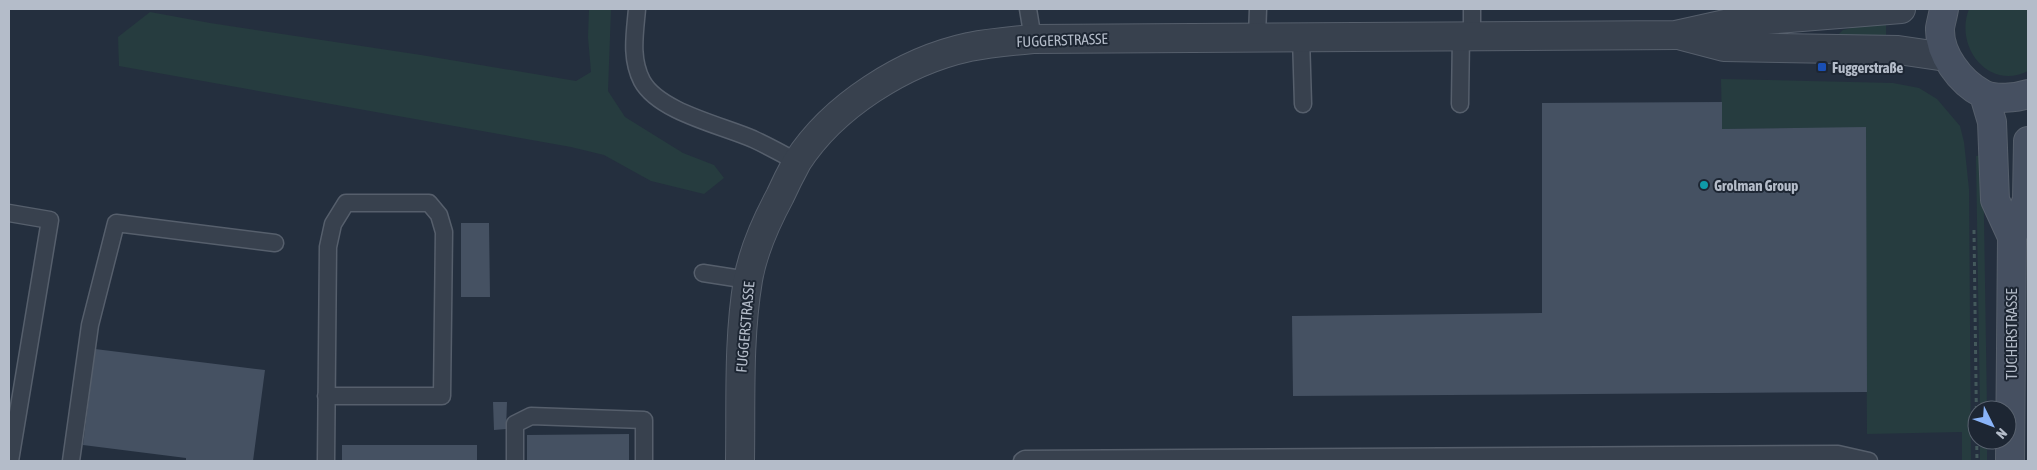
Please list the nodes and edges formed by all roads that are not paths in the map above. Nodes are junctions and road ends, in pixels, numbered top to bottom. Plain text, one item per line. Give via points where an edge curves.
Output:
1 (637, 9) edge
2 (1028, 9) edge
3 (1258, 9) edge
4 (1901, 9) edge
5 (1944, 9) edge
6 (1468, 26) edge
7 (1676, 35) junction
8 (1258, 37) junction
9 (1301, 37) junction
10 (1033, 40) junction
11 (1946, 57) junction
12 (2028, 94) edge
13 (1984, 95) junction
14 (1303, 104) dead end
15 (1460, 104) dead end
16 (2028, 141) edge
17 (798, 162) junction
18 (9, 213) edge
19 (2012, 237) junction
20 (275, 243) dead end
21 (702, 273) dead end
22 (748, 280) junction
23 (326, 396) junction
24 (10, 461) edge
25 (71, 461) edge
26 (326, 461) edge
27 (515, 461) edge
28 (644, 461) edge
29 (740, 461) edge
30 (1022, 461) edge
31 (1869, 461) edge
32 (2010, 461) edge

1 - 17 lane via 633,50 636,66 642,81 653,94 666,104
2 - 10 lane
3 - 8 lane
4 - 7 street, FUGGERSTRASSE via 1730,23
5 - 11 main road via 1940,29
6 - 7 street, FUGGERSTRASSE
6 - 9 street, FUGGERSTRASSE
6 - 15 lane
7 - 11 street, FUGGERSTRASSE via 1724,48 1898,50
8 - 9 street, FUGGERSTRASSE
8 - 10 street, FUGGERSTRASSE
9 - 14 lane
10 - 17 street, FUGGERSTRASSE via 967,48 913,67 849,107 823,130
11 - 13 main road via 1964,80
12 - 13 main road via 2016,98
13 - 19 main road, TUCHERSTRASSE via 1992,122 1994,200
16 - 19 main road, TUCHERSTRASSE via 2028,200
17 - 22 street, FUGGERSTRASSE via 770,215
18 - 24 lane via 50,220
19 - 32 main road, TUCHERSTRASSE
20 - 25 lane via 116,224 90,325
21 - 22 lane
22 - 29 street, FUGGERSTRASSE via 741,338
23 - 23 lane via 328,247 333,224 346,203 429,203 439,215 444,232 442,396
23 - 26 lane
27 - 28 lane via 515,424 531,416 644,420
30 - 31 lane via 1838,454

